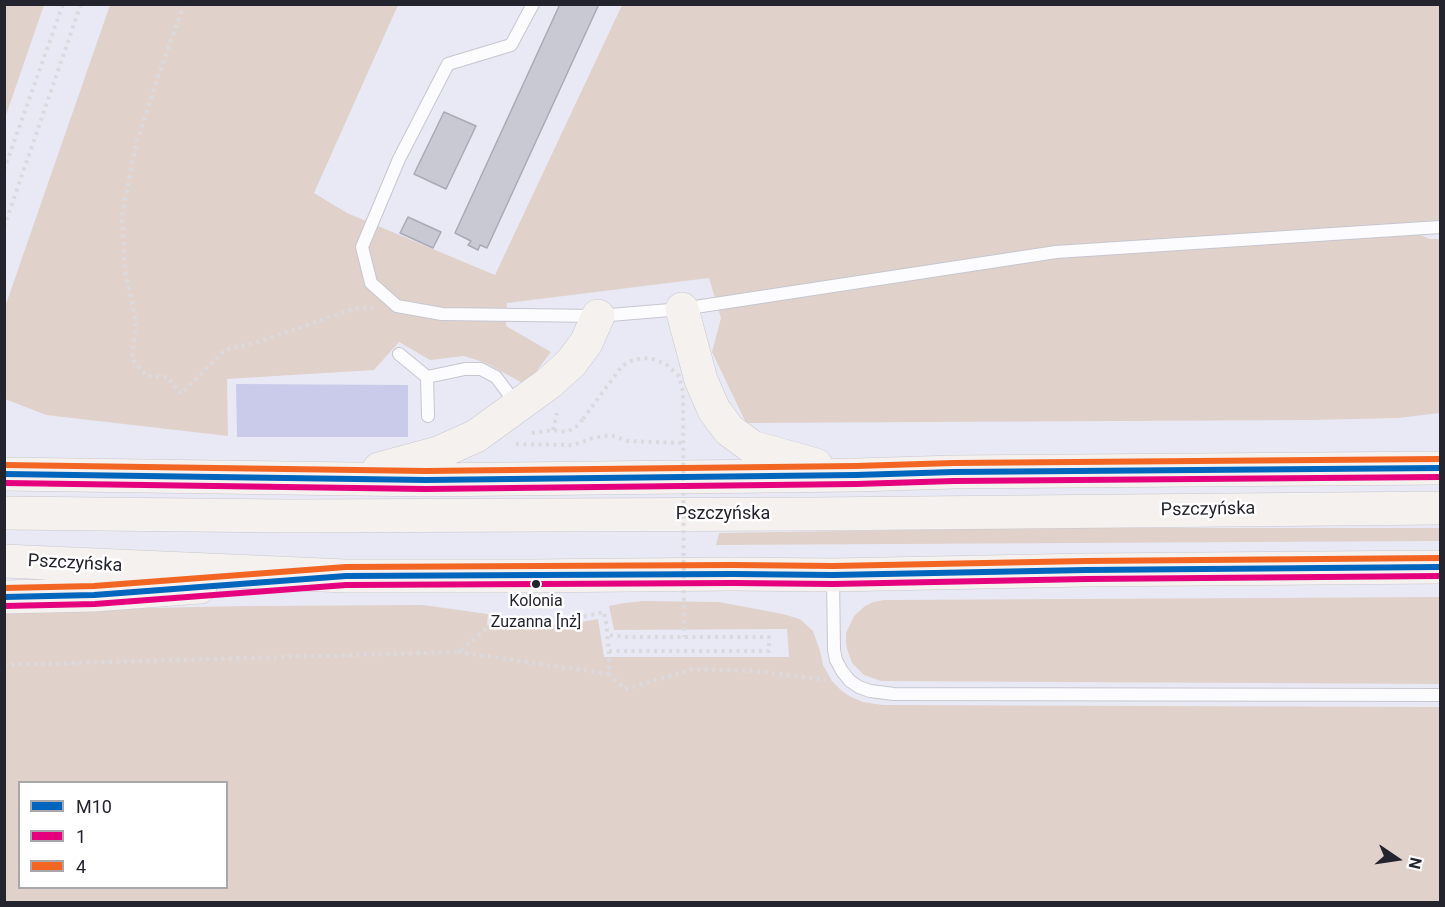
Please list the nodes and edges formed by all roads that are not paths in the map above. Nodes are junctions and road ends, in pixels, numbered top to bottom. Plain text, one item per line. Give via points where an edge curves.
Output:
1 (533, 4) edge
2 (1440, 227) edge
3 (682, 309) junction
4 (598, 315) junction
5 (399, 354) dead end
6 (427, 377) junction
7 (517, 406) junction
8 (428, 416) dead end
9 (1440, 468) edge
10 (4, 474) edge
11 (856, 475) junction
12 (345, 478) junction
13 (1440, 508) edge
14 (4, 513) edge
15 (4, 561) edge
16 (1440, 567) edge
17 (833, 575) junction
18 (346, 576) junction
19 (4, 597) edge
20 (1440, 695) edge

1 - 4 lane via 511,45 448,64 399,159 362,247 371,284 397,306 442,314
2 - 3 lane via 1056,252
3 - 4 lane
3 - 11 main road via 701,380 714,410 729,430 752,447
4 - 7 main road via 586,343 571,363
5 - 6 lane
6 - 7 lane via 481,369 496,377
6 - 8 lane
7 - 12 main road via 476,436 438,453
9 - 11 main road
10 - 12 main road
11 - 12 main road
13 - 14 main road, Pszczyńska via 288,516
15 - 18 main road, Pszczyńska
16 - 17 main road, Pszczyńska
17 - 18 main road, Pszczyńska
17 - 20 lane via 836,660 854,683 870,691
18 - 19 main road via 94,595

